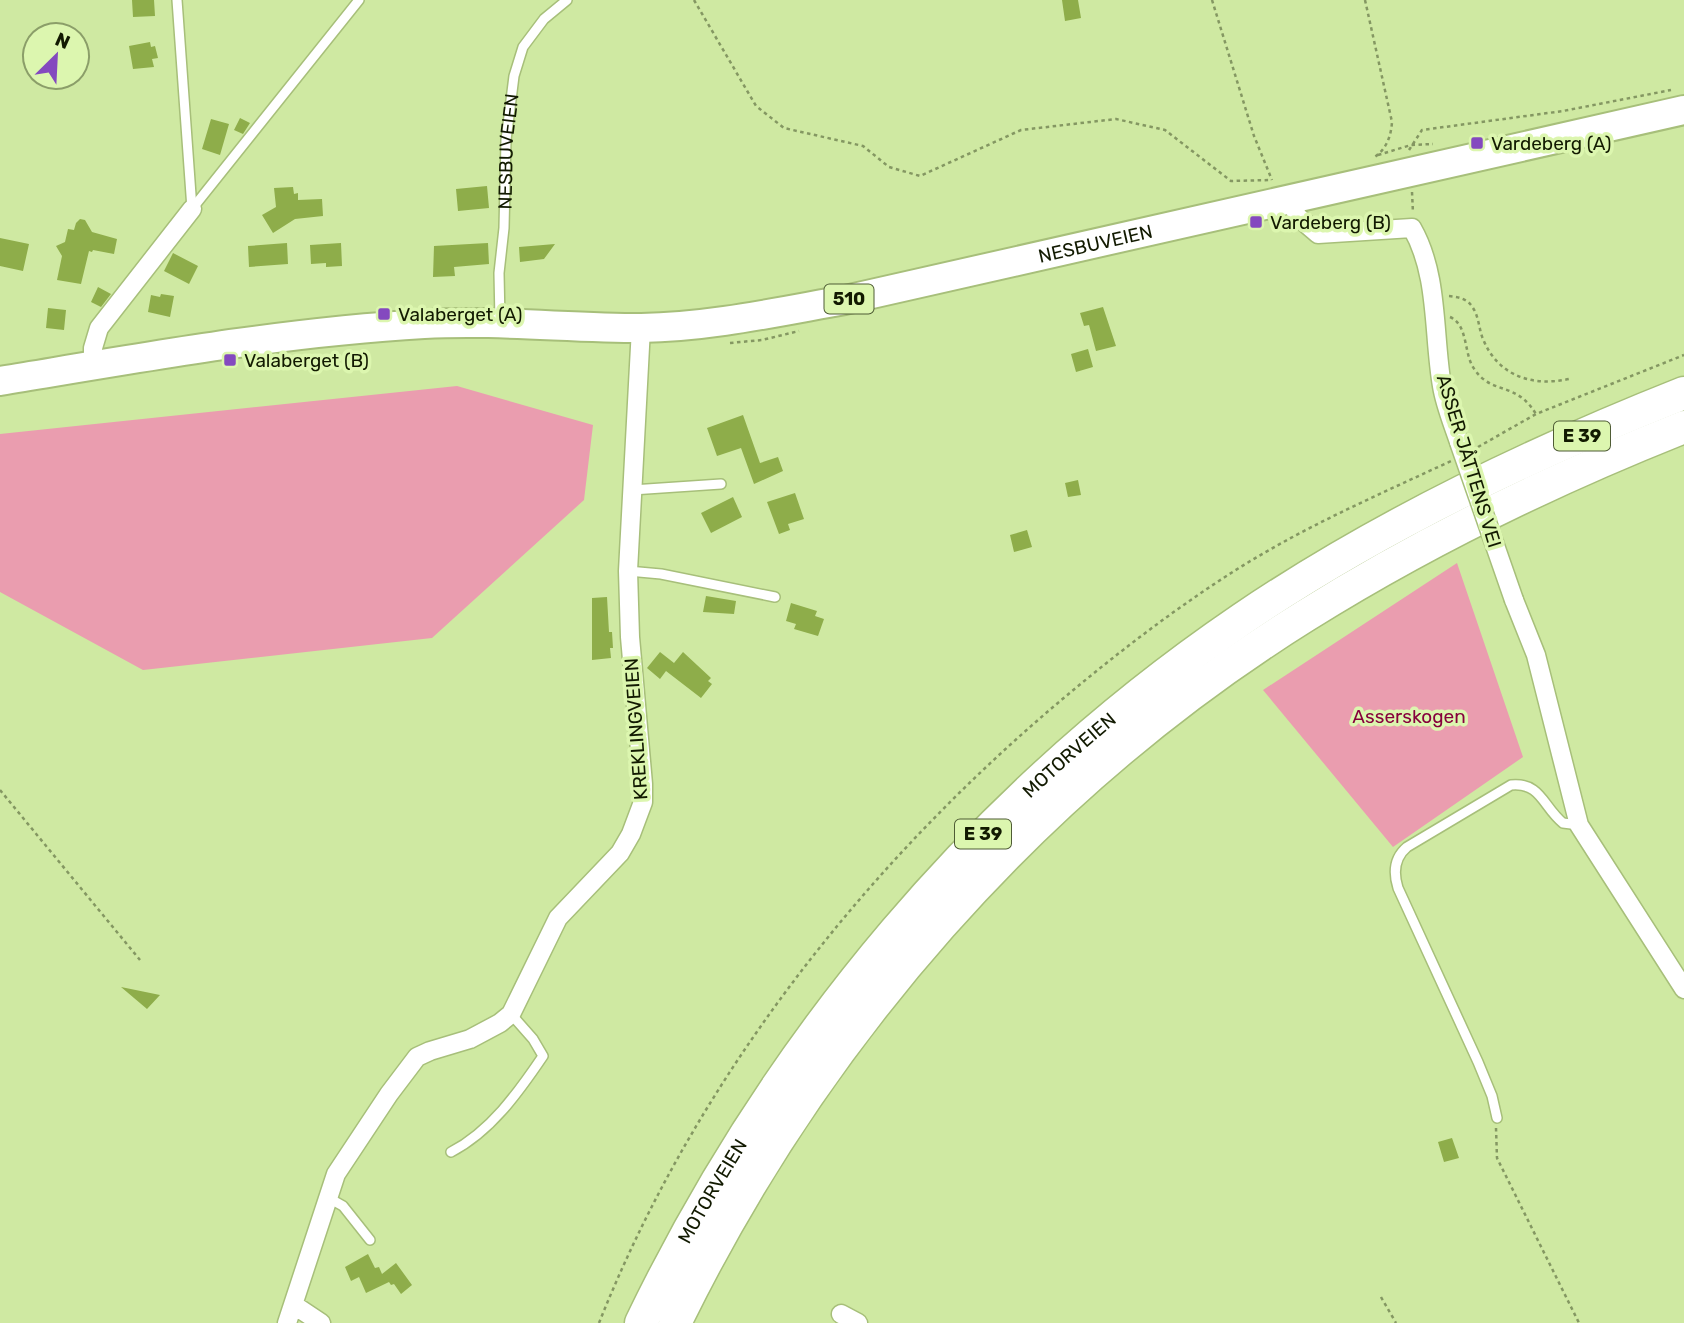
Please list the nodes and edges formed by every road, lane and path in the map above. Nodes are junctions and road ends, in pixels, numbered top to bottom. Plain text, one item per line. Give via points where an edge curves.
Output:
1 (177, 0) edge
2 (359, 0) edge
3 (567, 0) edge
4 (694, 0) edge
5 (1212, 0) edge
6 (1365, 0) edge
7 (1677, 100) edge
8 (1411, 145) junction
9 (1406, 155) dead end
10 (1377, 156) junction
11 (1367, 161) dead end
12 (1282, 187) junction
13 (1412, 192) dead end
14 (192, 209) junction
15 (1412, 228) junction
16 (1432, 298) junction
17 (1433, 317) junction
18 (500, 323) junction
19 (641, 328) junction
20 (1684, 355) edge
21 (93, 366) junction
22 (1569, 379) dead end
23 (0, 381) edge
24 (1684, 393) edge
25 (1558, 405) dead end
26 (1536, 414) dead end
27 (1684, 427) edge
28 (721, 484) dead end
29 (632, 490) junction
30 (628, 571) junction
31 (775, 597) dead end
32 (0, 790) edge
33 (1579, 825) junction
34 (140, 960) dead end
35 (1684, 989) edge
36 (511, 1014) junction
37 (1497, 1118) joint
38 (450, 1152) dead end
39 (327, 1197) junction
40 (370, 1240) dead end
41 (1381, 1297) dead end
42 (294, 1305) junction
43 (841, 1314) dead end
44 (287, 1323) edge
45 (321, 1323) edge
46 (641, 1323) edge
47 (676, 1323) edge
48 (858, 1323) edge
49 (1396, 1323) edge
50 (1578, 1323) edge

1 - 14 lane
2 - 14 lane
3 - 18 lane, NESBUVEIEN via 544,19 523,47 514,76 506,140
4 - 12 path via 756,106 784,128 863,146 889,167 920,176 1021,130 1116,119 1165,130 1231,181
5 - 12 path via 1254,136
6 - 10 path via 1392,122 1385,147
7 - 8 path via 1422,130
7 - 12 main road, NESBUVEIEN / 510
8 - 9 path
8 - 10 path
10 - 11 path
12 - 15 street via 1297,216 1318,234
12 - 19 main road, NESBUVEIEN / 510 via 845,300 708,323
13 - 15 path
14 - 21 street via 99,328
15 - 16 street, ASSER JÅTTENS VEI via 1423,253
16 - 17 street, ASSER JÅTTENS VEI
16 - 22 path via 1460,298 1472,306 1490,355 1521,379 1550,383
17 - 26 path via 1448,316 1458,322 1475,371 1492,385 1519,394
17 - 33 street, ASSER JÅTTENS VEI, bridge via 1442,388 1536,655
18 - 19 main road, NESBUVEIEN / 510
18 - 21 main road, NESBUVEIEN / 510 via 366,328
19 - 29 street, KREKLINGVEIEN
20 - 25 path
21 - 23 main road, NESBUVEIEN / 510
24 - 46 highway, MOTORVEIEN / E 39 via 1531,458 1381,534 1243,618 1077,746 952,866 825,1017 736,1147
27 - 47 highway, MOTORVEIEN / E 39 via 1536,491 1336,597 1191,695 1062,802 949,916 842,1048 762,1164
28 - 29 lane
29 - 30 street, KREKLINGVEIEN
30 - 31 lane
30 - 36 street, KREKLINGVEIEN via 643,803 620,853 558,918
32 - 34 path
33 - 35 street, ASSER JÅTTENS VEI
33 - 37 lane, ASSER JÅTTENS VEI via 1563,823 1532,787 1511,785 1407,847 1395,865 1398,888 1478,1062
36 - 38 lane via 543,1056 491,1123
36 - 39 street via 486,1032 424,1054 410,1064 336,1174
37 - 50 path via 1497,1158
39 - 40 lane via 343,1206
39 - 42 street
41 - 49 path
42 - 44 street
42 - 45 street
43 - 48 street

